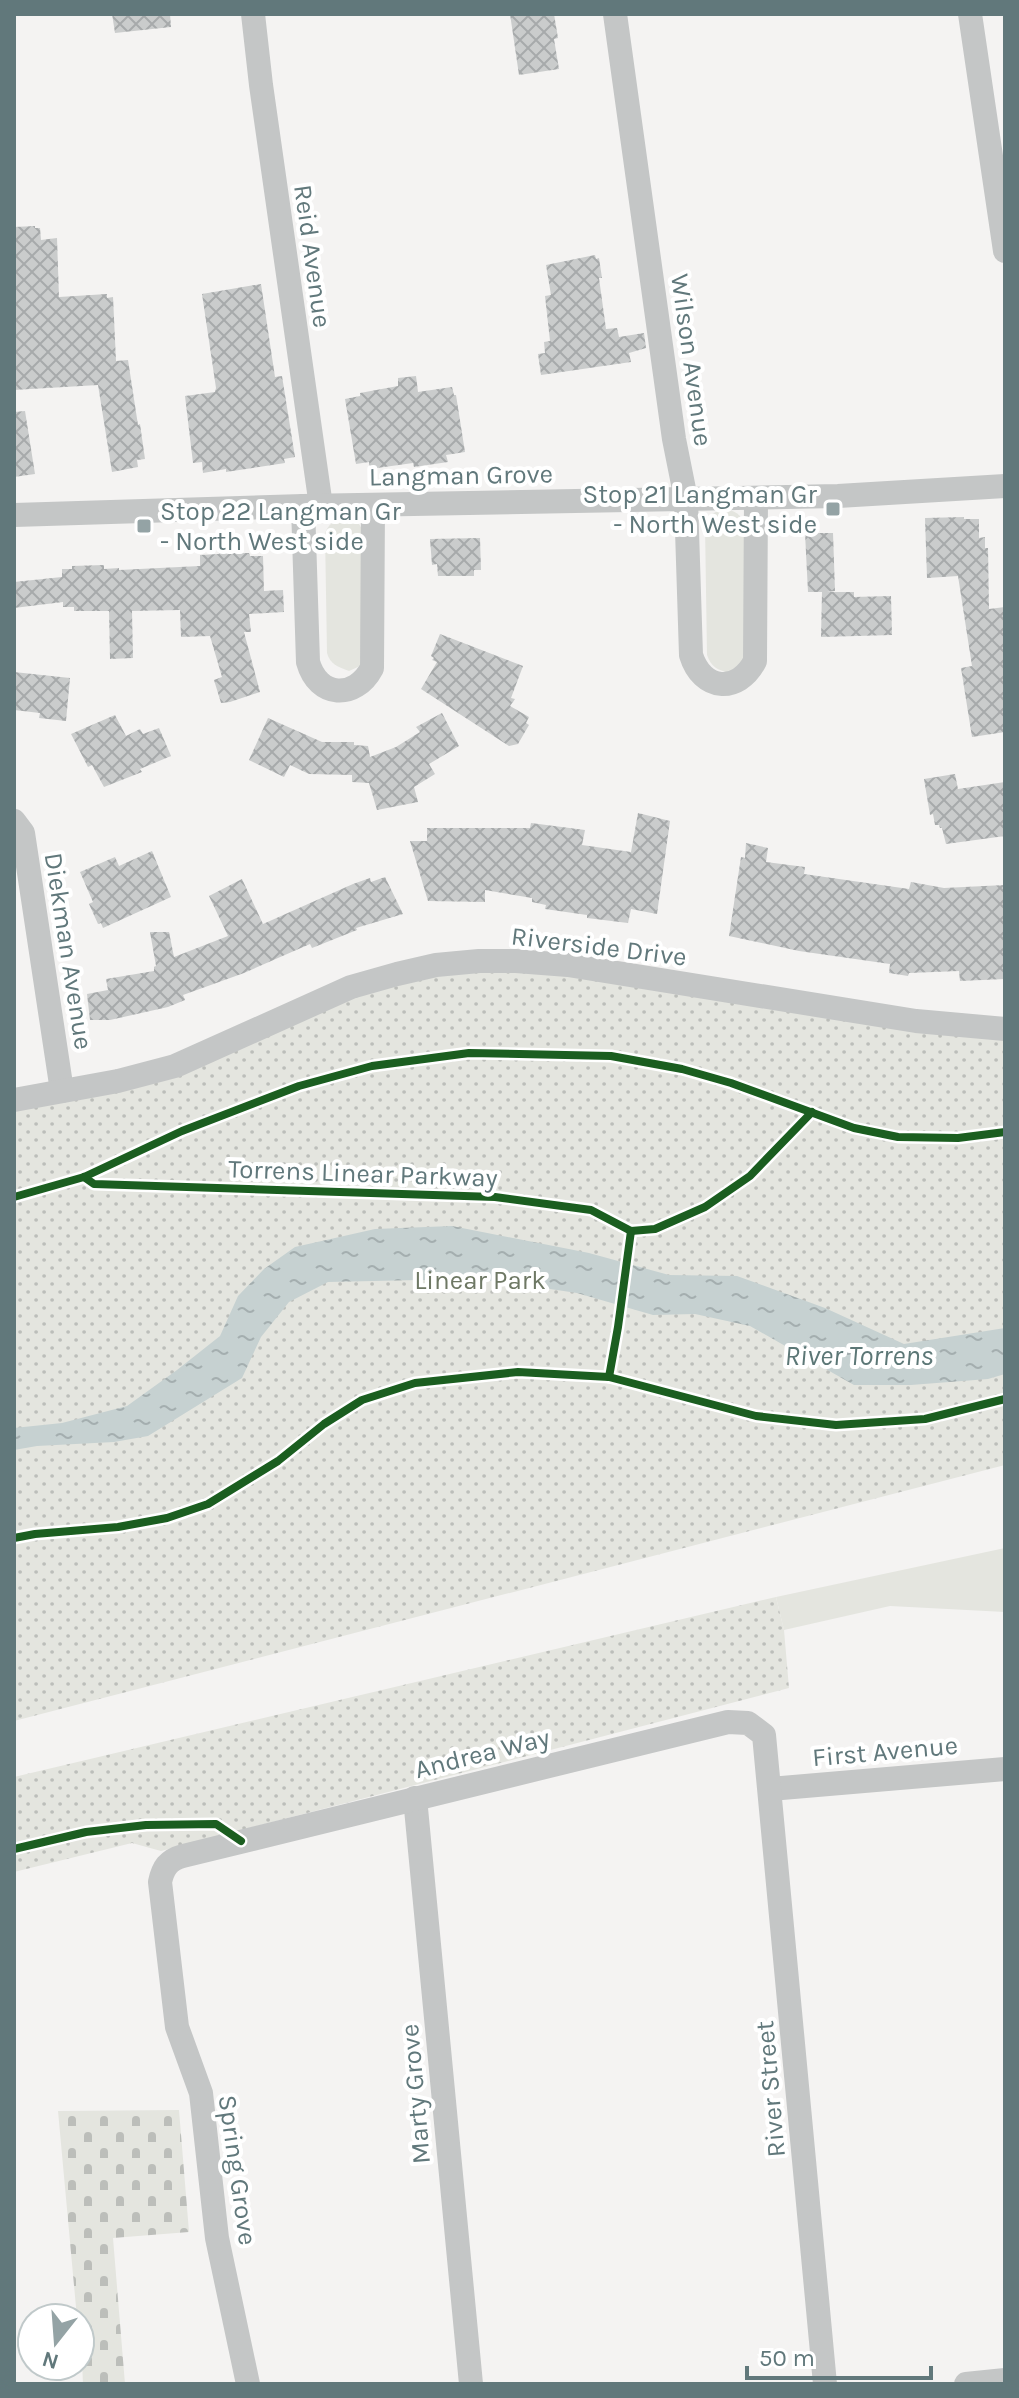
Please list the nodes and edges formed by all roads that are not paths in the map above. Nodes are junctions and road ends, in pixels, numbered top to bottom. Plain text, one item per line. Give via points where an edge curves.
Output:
1 (253, 14) edge
2 (615, 14) edge
3 (970, 14) edge
4 (1005, 251) edge
5 (1005, 486) edge
6 (756, 498) junction
7 (686, 499) junction
8 (373, 505) junction
9 (312, 506) junction
10 (14, 515) edge
11 (14, 821) edge
12 (1005, 1029) edge
13 (62, 1091) junction
14 (14, 1100) edge
15 (1005, 1769) edge
16 (770, 1789) junction
17 (415, 1798) junction
18 (163, 1869) joint
19 (1005, 2380) edge
20 (248, 2384) edge
21 (471, 2384) edge
22 (825, 2384) edge
23 (966, 2384) edge

1 - 9 street, Reid Avenue
2 - 7 street, Wilson Avenue
3 - 4 street
5 - 6 street, Langman Grove
6 - 7 street, Langman Grove
6 - 7 street, Wilson Avenue via 755,661 739,680 723,684 705,678 691,655
7 - 8 street, Langman Grove
8 - 9 street, Langman Grove
8 - 9 street, Reid Avenue via 372,668 356,687 340,691 321,685 308,662
9 - 10 street, Langman Grove
11 - 13 street, Diekman Avenue via 23,833
12 - 13 street, Riverside Drive via 916,1021 568,965 479,961 436,965 351,987 175,1066
13 - 14 street, Riverside Drive
15 - 16 street, First Avenue
16 - 17 street, Andrea Way via 764,1735 748,1723 728,1722
16 - 22 street, River Street
17 - 18 street, Andrea Way via 174,1858
17 - 21 street, Marty Grove
18 - 20 street, Spring Grove via 160,1882 177,2027 201,2093 217,2238
19 - 23 street

